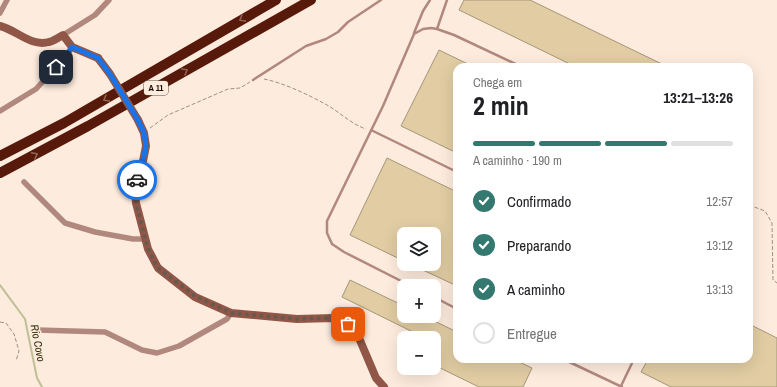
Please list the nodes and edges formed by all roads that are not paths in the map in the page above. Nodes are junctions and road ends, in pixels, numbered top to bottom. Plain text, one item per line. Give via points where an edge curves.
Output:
1 (7, 0) edge
2 (109, 0) edge
3 (276, 0) edge
4 (311, 0) edge
5 (381, 0) edge
6 (430, 0) edge
7 (447, 0) edge
8 (0, 13) edge
9 (0, 26) edge
10 (437, 29) junction
11 (414, 34) junction
12 (63, 35) junction
13 (72, 47) junction
14 (514, 63) edge
15 (253, 80) road end
16 (0, 111) edge
17 (371, 130) junction
18 (0, 156) edge
19 (453, 170) edge
20 (0, 173) edge
21 (24, 182) dead end
22 (145, 239) junction
23 (397, 279) edge
24 (441, 301) edge
25 (453, 307) edge
26 (231, 313) junction
27 (37, 330) dead end
28 (571, 363) edge
29 (632, 363) edge
30 (384, 387) edge
31 (621, 387) edge

1 - 8 street
2 - 12 street via 95,15
3 -> 18 highway, A 11 via 64,123
20 -> 4 highway, A 11
5 - 15 lane via 348,22 338,32 306,46
6 - 11 lane
7 - 10 lane
9 - 12 street via 36,43 50,42
10 - 11 lane via 423,29
10 - 14 lane
11 - 17 lane
12 - 13 street
13 - 16 street via 36,89
13 - 22 street, bridge via 98,58 144,133 146,146 135,190
17 - 19 lane
17 - 23 lane via 327,220 327,233 332,244 344,252
21 - 22 street via 64,223 95,232
22 - 26 street via 158,268 195,296
24 - 25 lane
26 - 27 street via 227,319 179,346 157,353 142,350 105,332
26 - 30 street via 297,319 334,318 348,324 359,338 376,378
28 - 31 lane
29 - 31 lane

